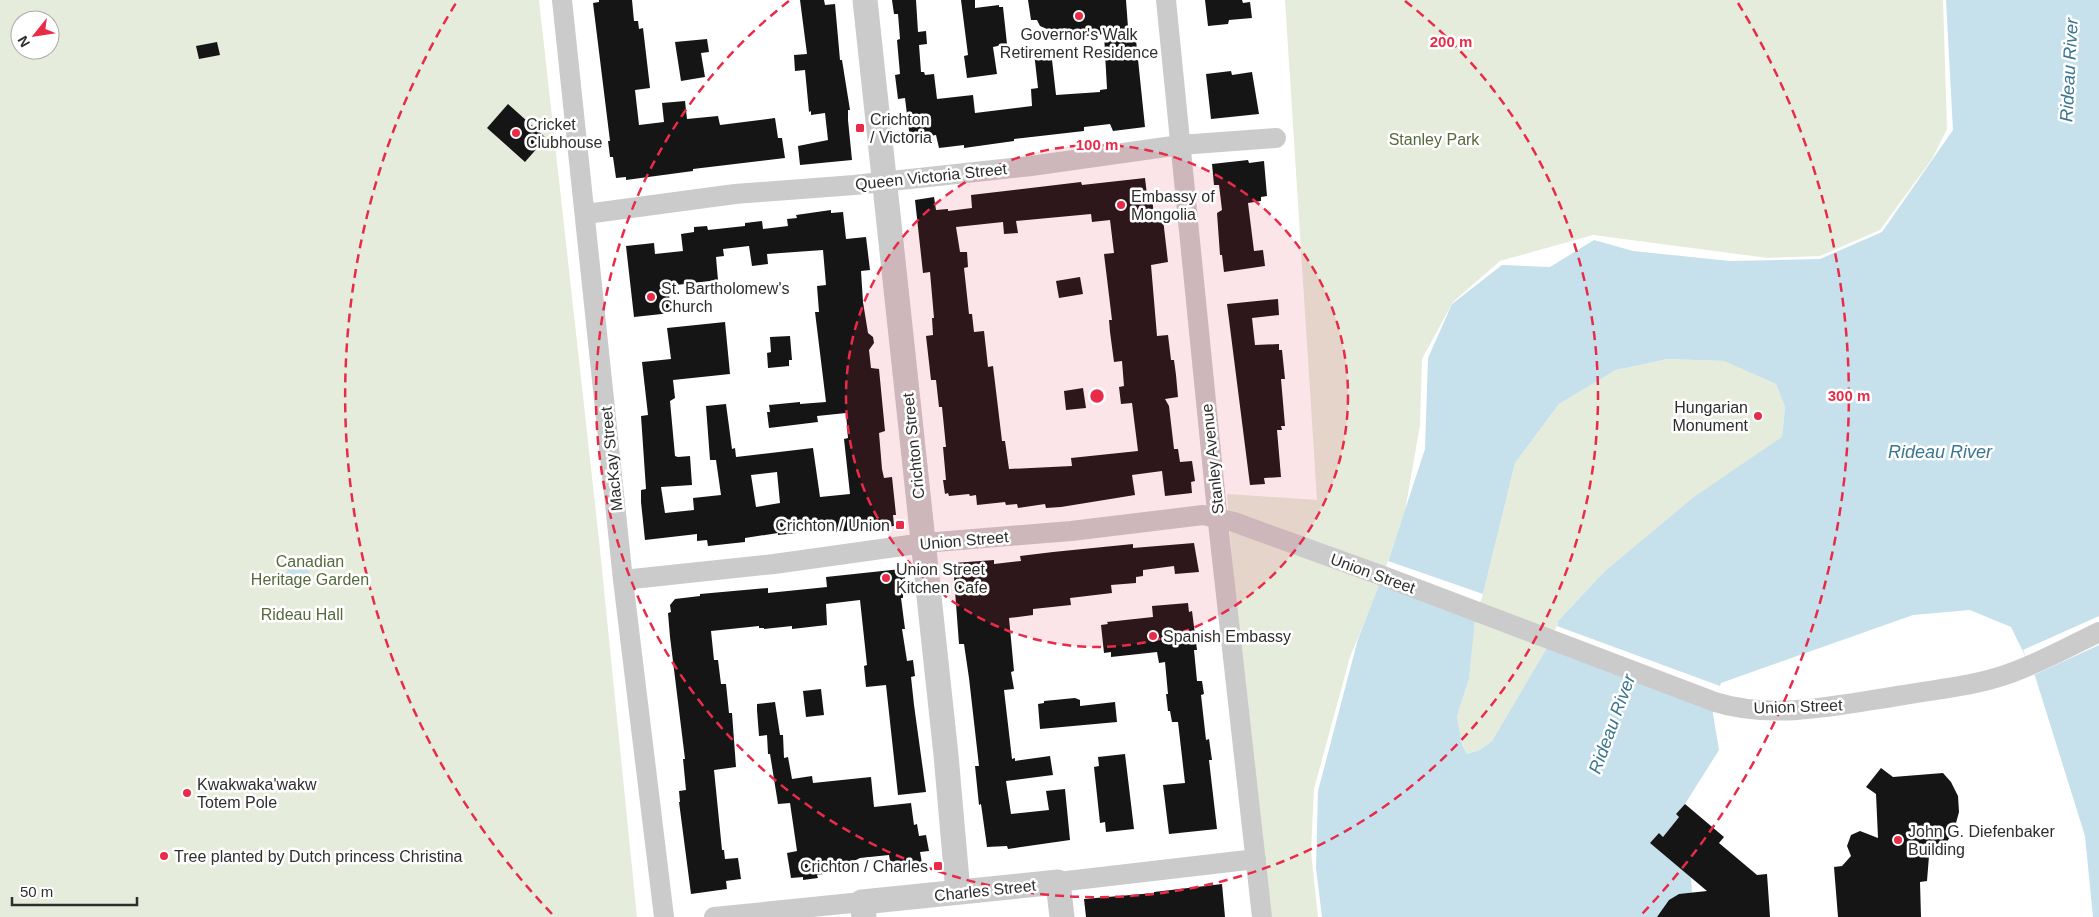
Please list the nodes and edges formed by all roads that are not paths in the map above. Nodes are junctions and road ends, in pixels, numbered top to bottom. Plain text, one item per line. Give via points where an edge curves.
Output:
1 (562, 0) edge
2 (865, 0) edge
3 (1166, 0) edge
4 (1276, 138) dead end
5 (1180, 145) junction
6 (884, 181) junction
7 (586, 214) junction
8 (1218, 518) junction
9 (924, 543) junction
10 (623, 580) junction
11 (2099, 632) edge
12 (1256, 859) junction
13 (1058, 882) junction
14 (958, 892) junction
15 (863, 910) edge
16 (664, 917) edge
17 (714, 917) edge
18 (1062, 917) edge
19 (1262, 917) edge

1 - 7 street, MacKay Street
2 - 6 street, Crichton Street
3 - 5 street, Stanley Avenue
4 - 5 street, Queen Victoria Street
5 - 6 street, Queen Victoria Street via 1031,166
5 - 8 street, Stanley Avenue
6 - 7 street, Queen Victoria Street via 735,194
6 - 9 street, Crichton Street
7 - 10 street, MacKay Street
8 - 9 street, Union Street via 1194,515 1071,531
8 - 11 street, Union Street via 1383,576 1715,702 1763,710 1828,708 2002,676
8 - 12 street, Stanley Avenue
9 - 10 street, Union Street via 774,564
9 - 14 street, Crichton Street
10 - 16 street, MacKay Street
12 - 13 street, Charles Street
12 - 19 street, Stanley Avenue
13 - 14 street, Charles Street
13 - 18 street
14 - 15 street, Charles Street
15 - 17 street, Charles Street

